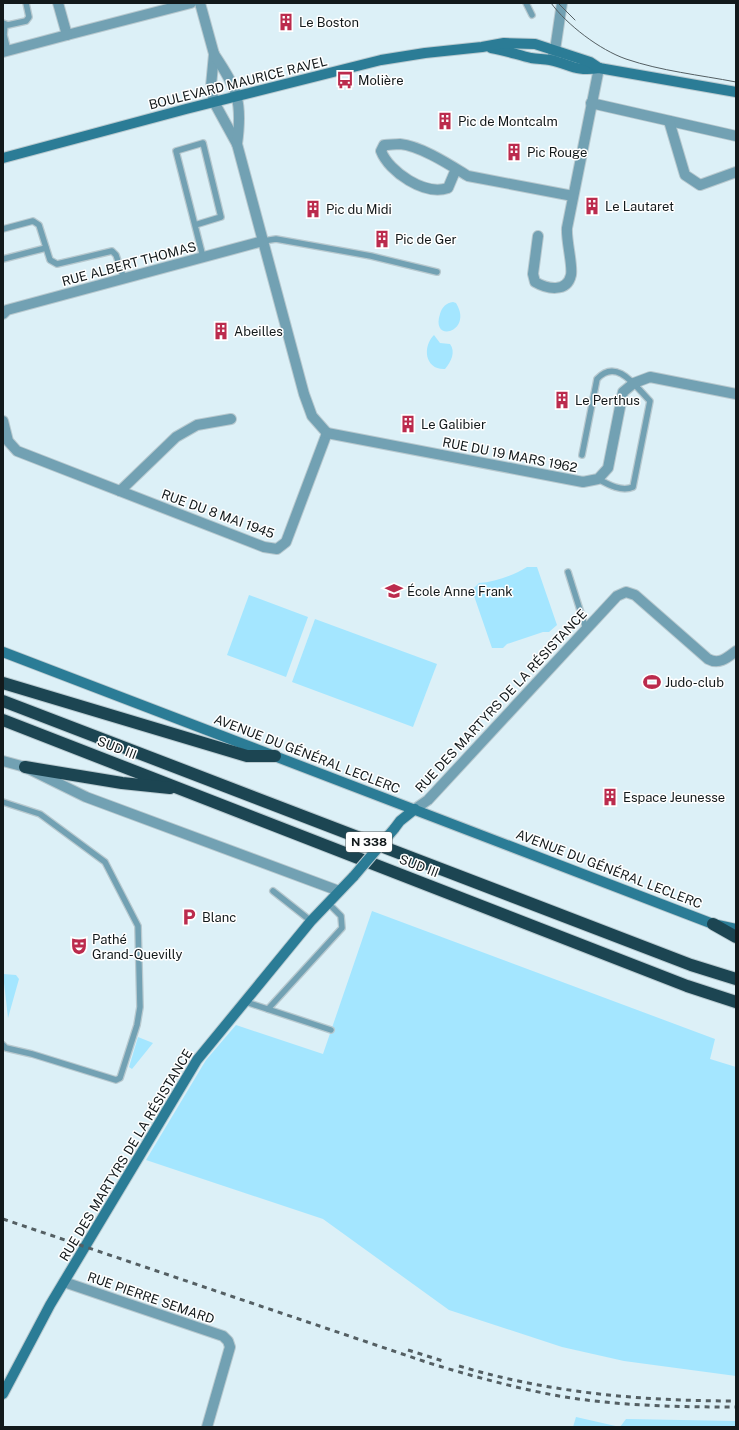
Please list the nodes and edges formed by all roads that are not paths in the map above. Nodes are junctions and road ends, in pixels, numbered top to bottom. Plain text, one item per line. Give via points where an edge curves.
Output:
1 (26, 3) edge
2 (58, 3) edge
3 (191, 3) edge
4 (200, 3) edge
5 (526, 3) edge
6 (562, 3) edge
7 (532, 15) dead end
8 (4, 24) edge
9 (67, 36) junction
10 (6, 52) edge
11 (214, 54) junction
12 (553, 55) junction
13 (598, 68) junction
14 (736, 92) edge
15 (237, 97) junction
16 (214, 102) junction
17 (591, 103) junction
18 (669, 121) junction
19 (736, 136) edge
20 (237, 144) junction
21 (3, 158) edge
22 (456, 169) junction
23 (736, 172) edge
24 (573, 196) junction
25 (195, 225) junction
26 (3, 229) edge
27 (538, 236) dead end
28 (263, 241) junction
29 (46, 248) junction
30 (203, 258) junction
31 (3, 259) edge
32 (437, 272) dead end
33 (124, 279) junction
34 (3, 314) edge
35 (634, 383) junction
36 (736, 394) edge
37 (231, 419) dead end
38 (3, 421) edge
39 (327, 433) junction
40 (582, 455) dead end
41 (598, 479) junction
42 (120, 491) junction
43 (568, 572) dead end
44 (586, 629) junction
45 (736, 651) edge
46 (3, 652) edge
47 (3, 683) edge
48 (3, 701) edge
49 (3, 720) edge
50 (275, 756) junction
51 (3, 761) edge
52 (25, 767) junction
53 (188, 790) junction
54 (3, 802) edge
55 (415, 809) junction
56 (273, 891) dead end
57 (339, 891) junction
58 (328, 903) junction
59 (311, 921) junction
60 (714, 924) junction
61 (736, 929) edge
62 (736, 937) edge
63 (736, 979) edge
64 (246, 1002) junction
65 (736, 1002) edge
66 (268, 1009) junction
67 (331, 1030) dead end
68 (3, 1045) edge
69 (64, 1282) junction
70 (3, 1394) edge
71 (207, 1427) edge

1 - 8 lane via 29,17 26,21
2 - 9 street
3 - 9 street
4 - 11 street
5 - 7 lane
6 - 12 street
8 - 10 lane
9 - 10 street
11 - 15 street
11 - 16 street via 211,86
12 - 13 street, BOULEVARD MAURICE RAVEL via 571,68
12 - 15 street, BOULEVARD MAURICE RAVEL via 535,44 504,43 425,53 382,60
13 - 14 street, BOULEVARD MAURICE RAVEL
13 - 17 street via 596,89
15 - 16 street, BOULEVARD MAURICE RAVEL
15 - 20 street via 240,115
16 - 20 street
16 - 21 street, BOULEVARD MAURICE RAVEL
17 - 18 street
17 - 24 street
18 - 19 street
18 - 23 street via 685,175 700,185
20 - 28 street
22 - 22 street via 430,154 401,144 384,146 381,151 385,161 400,175 428,188 448,188
22 - 24 street via 468,176
24 - 27 street via 566,240 571,274 566,284 557,289 545,288 535,282 533,274
25 - 25 lane via 176,151 203,143 221,217
25 - 30 lane
26 - 29 lane via 33,221 39,225
28 - 30 street, RUE ALBERT THOMAS
28 - 32 lane via 276,239 371,256
28 - 39 street via 304,394 312,416
29 - 31 lane
29 - 33 lane via 50,260 57,264 112,251 116,255
30 - 33 street, RUE ALBERT THOMAS
33 - 34 street, RUE ALBERT THOMAS via 8,310
35 - 36 street via 650,377
35 - 40 lane via 624,374 610,370 597,378
35 - 41 street via 623,392 608,468
35 - 41 lane via 650,401 633,487 626,490
37 - 42 street via 197,425 176,437
38 - 42 street, RUE DU 8 MAI 1945 via 8,441 17,451
39 - 41 street, RUE DU 19 MARS 1962 via 583,482
39 - 42 street, RUE DU 8 MAI 1945 via 286,542 277,549 264,547
43 - 44 lane
44 - 45 street, RUE DES MARTYRS DE LA RÉSISTANCE via 617,596 626,592 635,595 708,659 714,662 724,660
44 - 55 street, RUE DES MARTYRS DE LA RÉSISTANCE via 428,800
46 - 50 street, AVENUE DU GÉNÉRAL LECLERC
47 - 50 highway via 247,756
48 - 63 highway, SUD III / N 338 via 676,959
49 - 53 highway, SUD III / N 338
50 - 55 street, AVENUE DU GÉNÉRAL LECLERC
51 - 52 street
52 - 53 highway via 122,783
52 - 57 street via 86,797
53 - 65 highway, SUD III / N 338 via 687,986
54 - 68 lane via 40,814 105,862 138,926 140,1007 138,1025 124,1071 116,1080
55 - 57 street, RUE DES MARTYRS DE LA RÉSISTANCE, bridge via 400,821
55 - 60 street, AVENUE DU GÉNÉRAL LECLERC
56 - 59 lane
57 - 58 street, RUE DES MARTYRS DE LA RÉSISTANCE
58 - 59 street, RUE DES MARTYRS DE LA RÉSISTANCE
58 - 66 lane via 341,916 342,928
59 - 64 street, RUE DES MARTYRS DE LA RÉSISTANCE
60 - 61 street, AVENUE DU GÉNÉRAL LECLERC
60 - 62 highway
64 - 66 lane
64 - 69 street, RUE DES MARTYRS DE LA RÉSISTANCE via 197,1060
66 - 67 lane
69 - 70 street, RUE DES MARTYRS DE LA RÉSISTANCE
69 - 71 street, RUE PIERRE SEMARD via 223,1336 228,1341 230,1347

